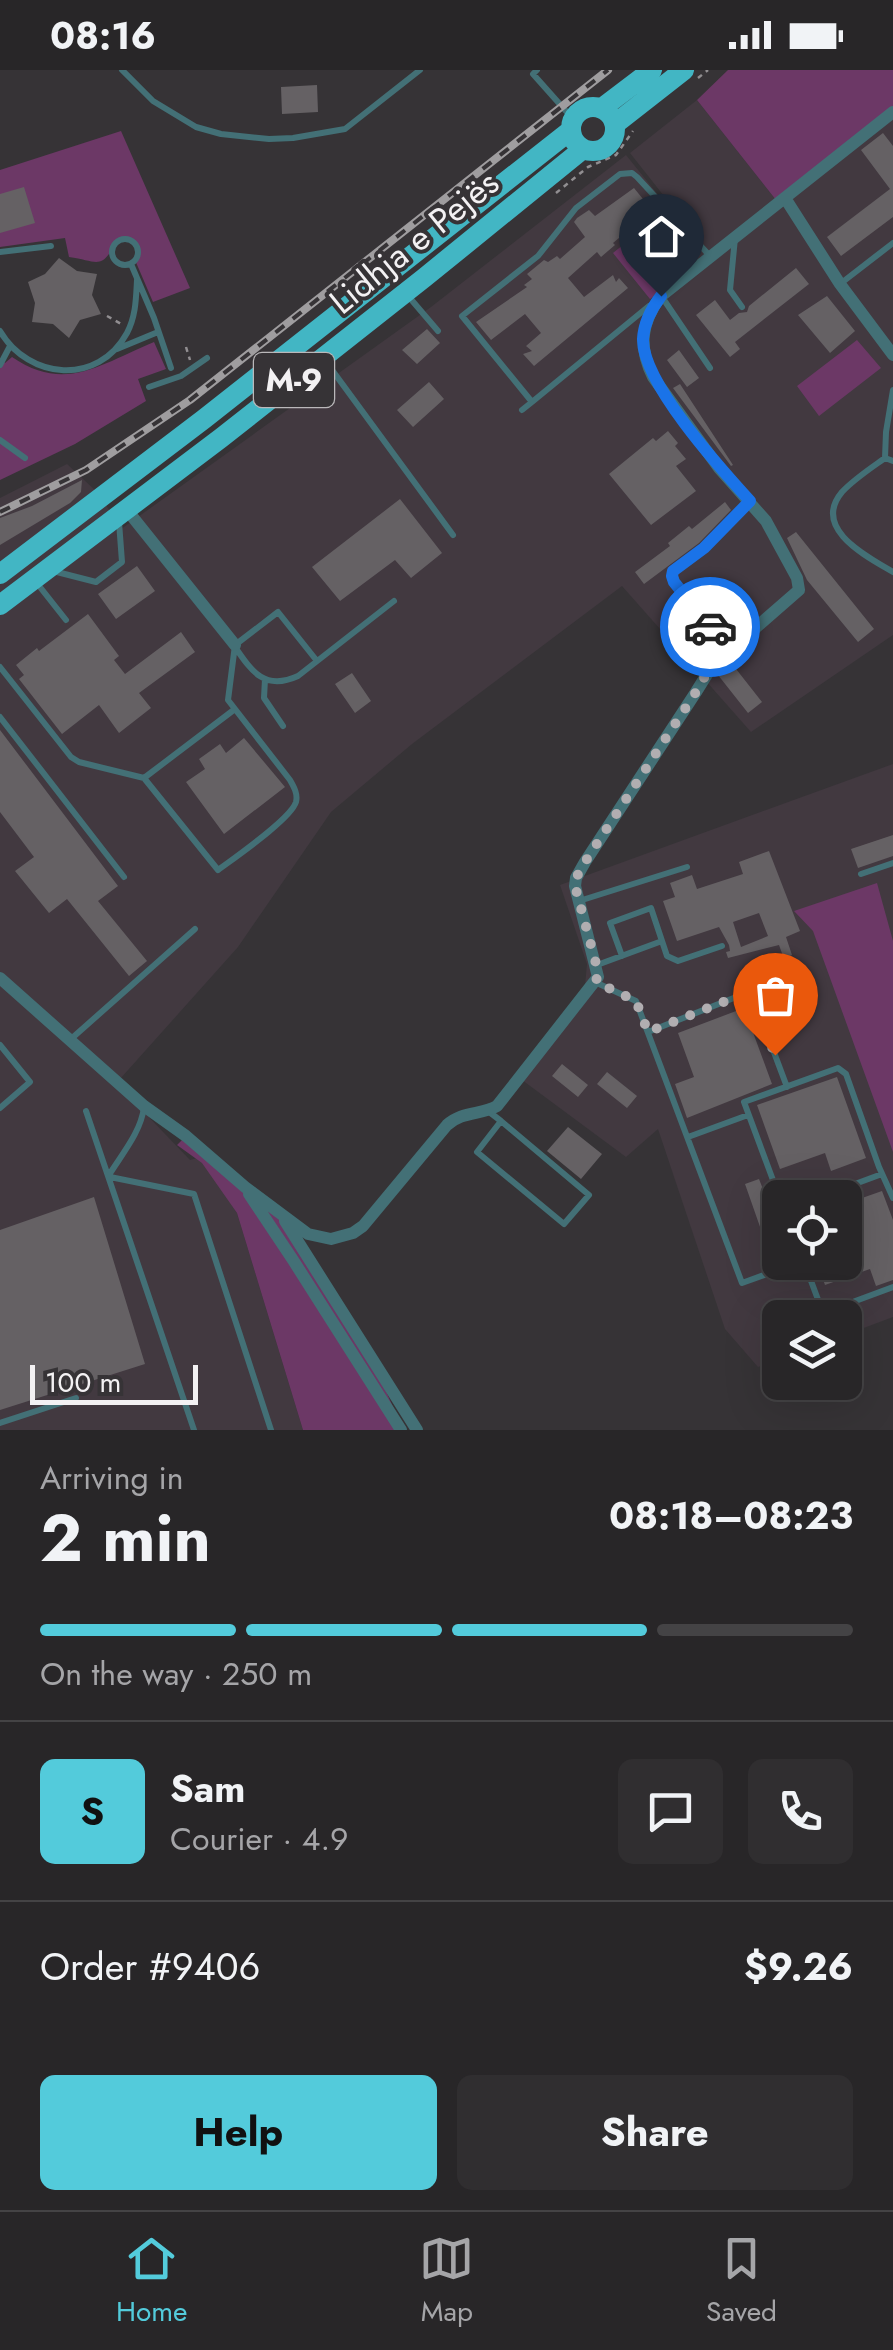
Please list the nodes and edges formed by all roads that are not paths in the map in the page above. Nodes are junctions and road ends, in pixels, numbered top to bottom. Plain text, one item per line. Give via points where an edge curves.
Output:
1 (122, 70) edge
2 (420, 70) edge
3 (652, 70) edge
4 (684, 70) edge
5 (534, 71) edge
6 (893, 112) edge
7 (609, 116) junction
8 (572, 125) junction
9 (583, 149) junction
10 (785, 198) junction
11 (736, 237) junction
12 (893, 242) edge
13 (50, 246) dead end
14 (0, 252) edge
15 (710, 257) junction
16 (130, 264) junction
17 (137, 280) junction
18 (840, 284) junction
19 (405, 293) junction
20 (661, 296) junction
21 (742, 307) dead end
22 (0, 331) edge
23 (438, 331) dead end
24 (158, 332) junction
25 (10, 346) junction
26 (116, 349) junction
27 (893, 355) edge
28 (323, 357) junction
29 (207, 358) dead end
30 (0, 364) edge
31 (171, 368) dead end
32 (710, 368) dead end
33 (149, 387) dead end
34 (893, 390) edge
35 (532, 402) junction
36 (522, 410) dead end
37 (0, 440) edge
38 (25, 458) dead end
39 (889, 459) edge
40 (750, 501) junction
41 (123, 513) junction
42 (453, 535) dead end
43 (893, 572) edge
44 (0, 574) edge
45 (40, 575) junction
46 (394, 601) dead end
47 (0, 605) edge
48 (66, 620) dead end
49 (732, 645) junction
50 (235, 646) junction
51 (317, 661) junction
52 (0, 667) edge
53 (264, 679) junction
54 (228, 700) junction
55 (235, 709) junction
56 (226, 716) junction
57 (0, 717) edge
58 (284, 726) dead end
59 (144, 778) junction
60 (893, 864) edge
61 (688, 867) dead end
62 (861, 874) dead end
63 (124, 877) dead end
64 (579, 902) junction
65 (195, 929) dead end
66 (662, 942) junction
67 (722, 946) dead end
68 (622, 956) junction
69 (596, 966) junction
70 (0, 978) edge
71 (784, 978) dead end
72 (596, 982) junction
73 (751, 991) junction
74 (648, 1032) junction
75 (71, 1040) junction
76 (0, 1045) edge
77 (787, 1087) junction
78 (144, 1106) junction
79 (0, 1108) edge
80 (487, 1110) junction
81 (86, 1111) dead end
82 (748, 1114) junction
83 (501, 1122) junction
84 (688, 1137) junction
85 (882, 1174) junction
86 (108, 1176) junction
87 (773, 1180) edge
88 (862, 1182) edge
89 (245, 1188) junction
90 (893, 1198) edge
91 (281, 1213) junction
92 (762, 1276) edge
93 (809, 1280) edge
94 (893, 1287) edge
95 (76, 1398) dead end
96 (0, 1423) edge
97 (194, 1430) edge
98 (272, 1430) edge
99 (401, 1430) edge
100 (417, 1430) edge

1 - 2 lane via 153,102 196,126 270,139 346,129
3 - 7 highway
4 - 7 highway
5 - 8 lane
6 - 10 street
7 - 8 highway via 585,108
7 - 9 highway via 610,144
8 - 9 highway
8 - 44 highway, Lidhja e Pejës / M-9
9 - 19 highway, Lidhja e Pejës / M-9
10 - 11 street
10 - 18 street
11 - 15 street
11 - 21 lane via 730,290
12 - 18 lane
13 - 14 lane
15 - 20 street
15 - 35 lane via 632,174 614,177 576,208 538,256 462,316
16 - 16 lane via 113,258 119,240 137,247
16 - 17 lane
17 - 24 lane
17 - 26 lane via 131,326
18 - 27 street
19 - 23 lane
19 - 28 highway, Lidhja e Pejës / M-9
20 - 32 lane
20 - 35 lane
20 - 40 street via 643,337 647,365
22 - 25 lane
24 - 26 lane
24 - 31 lane
25 - 26 lane via 32,363 65,370 93,364
25 - 30 lane
28 - 41 highway, Lidhja e Pejës / M-9
28 - 42 lane
29 - 33 lane
34 - 39 lane
35 - 36 lane
37 - 38 lane
39 - 43 lane via 840,494 834,511 850,545
40 - 49 street via 799,590
40 - 49 lane via 672,576 712,631
41 - 45 highway, Lidhja e Pejës / M-9
41 - 45 lane via 122,562 96,582
41 - 50 street
45 - 47 highway, Lidhja e Pejës / M-9
45 - 48 lane
46 - 51 lane
49 - 64 street via 713,662 585,862 576,878
50 - 51 lane via 278,612
50 - 53 lane
50 - 54 lane
51 - 53 lane via 290,680
52 - 59 lane via 71,757
53 - 58 lane via 264,698
54 - 55 lane
54 - 56 lane
55 - 56 lane
55 - 59 lane via 290,780 296,801 218,870
56 - 59 lane
57 - 63 lane
60 - 62 lane
61 - 64 lane
64 - 69 street
65 - 75 lane
66 - 67 lane via 678,961
66 - 68 lane
66 - 68 lane via 651,908 610,923
68 - 69 lane
69 - 72 street
70 - 75 street
71 - 73 lane
72 - 74 lane via 636,1001
72 - 80 street
73 - 74 lane
73 - 77 lane
74 - 84 lane
75 - 78 street
76 - 79 lane via 30,1082
77 - 82 lane via 744,1102
77 - 85 lane via 844,1071
78 - 86 lane
78 - 89 street
80 - 83 lane
80 - 91 street via 454,1119 354,1233 320,1238
81 - 86 lane
82 - 84 lane
82 - 87 lane
83 - 83 lane via 589,1194 564,1224 476,1152
84 - 92 lane via 742,1283
85 - 88 lane
85 - 90 lane
86 - 97 lane
86 - 98 lane via 194,1194
89 - 91 street
89 - 99 street
91 - 100 street
93 - 94 lane via 823,1313
95 - 96 lane

